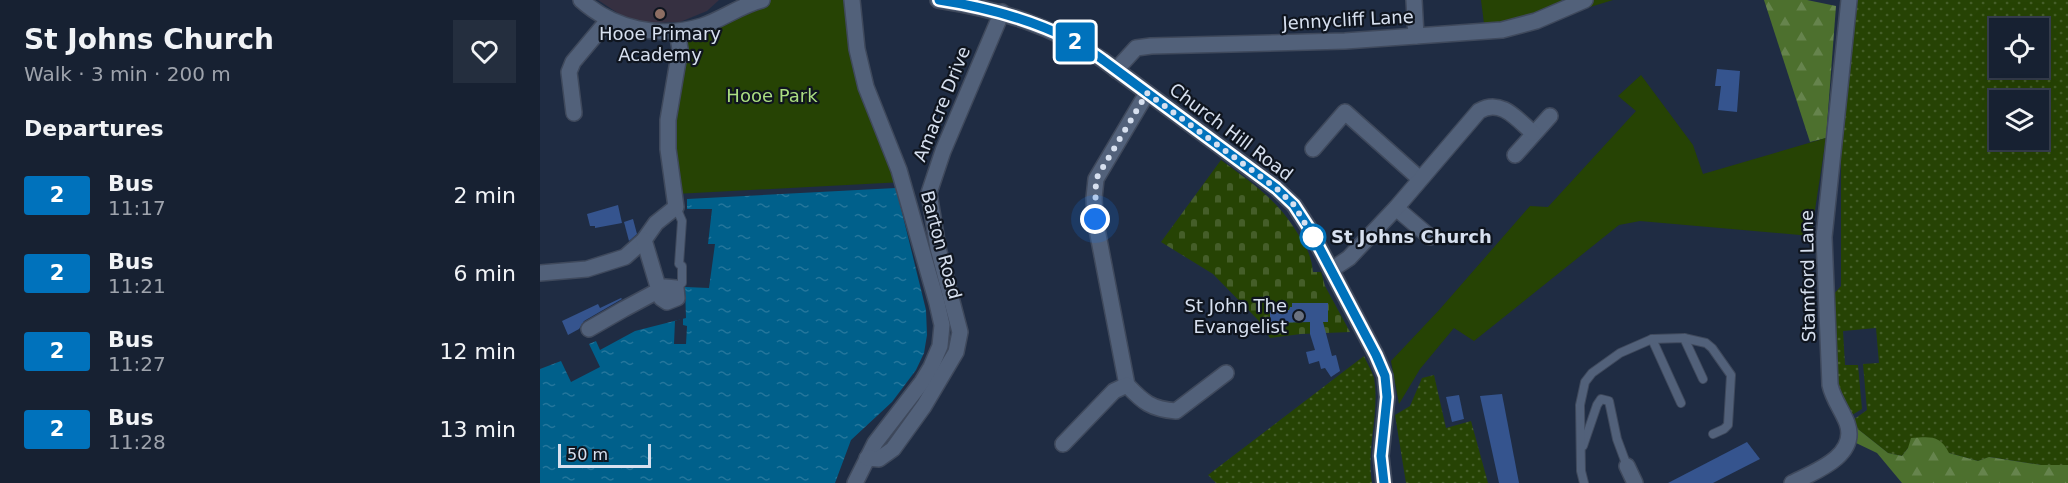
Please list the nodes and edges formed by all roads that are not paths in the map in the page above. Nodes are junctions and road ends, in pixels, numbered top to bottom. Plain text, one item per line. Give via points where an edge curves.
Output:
1 (580, 0) edge
2 (762, 0) edge
3 (852, 0) edge
4 (938, 0) edge
5 (1414, 0) edge
6 (1849, 0) edge
7 (1583, 1) edge
8 (1002, 12) junction
9 (609, 19) junction
10 (676, 32) junction
11 (1416, 36) junction
12 (1116, 70) junction
13 (1147, 93) junction
14 (574, 113) dead end
15 (1550, 116) dead end
16 (1533, 134) junction
17 (1313, 149) dead end
18 (1515, 155) dead end
19 (1420, 179) junction
20 (676, 207) junction
21 (1396, 208) junction
22 (1430, 237) dead end
23 (644, 240) junction
24 (1331, 270) junction
25 (540, 273) edge
26 (676, 288) joint
27 (660, 290) junction
28 (589, 329) dead end
29 (1684, 338) junction
30 (1652, 339) junction
31 (1226, 373) dead end
32 (1702, 379) dead end
33 (1127, 385) junction
34 (1681, 403) dead end
35 (1713, 434) dead end
36 (1063, 444) dead end
37 (1581, 453) junction
38 (867, 459) junction
39 (1627, 466) joint
40 (855, 483) edge
41 (1384, 483) edge
42 (1584, 483) edge
43 (1635, 483) edge
44 (1792, 483) edge

1 - 9 street
2 - 10 street via 703,26
3 - 38 street, Barton Road via 866,87 899,170 942,325 940,346 931,367
4 - 8 street, Church Hill Road
5 - 11 street
6 - 44 street, Stamford Lane via 1824,237 1830,385 1849,436 1836,459
7 - 11 street, Jennycliff Lane via 1502,30
8 - 12 street, Church Hill Road via 1074,40
8 - 38 street, Amacre Drive via 929,193 938,248 960,332 956,352 893,449 879,459
9 - 10 street via 623,26
9 - 14 street via 569,72
10 - 20 street via 680,49 668,120 668,149
11 - 12 street, Jennycliff Lane via 1151,46 1136,48
12 - 13 street, Church Hill Road
13 - 24 street, Church Hill Road via 1276,188 1299,213
13 - 33 street via 1096,179 1094,198
15 - 16 street
16 - 18 street
16 - 19 street via 1507,111 1498,106 1486,107
17 - 19 street via 1346,112
19 - 21 street
20 - 23 street via 656,223
20 - 26 lane via 682,221 682,283
21 - 22 street
21 - 24 street via 1349,258
23 - 25 street via 625,256 587,269
23 - 27 street
24 - 41 street, Church Hill Road via 1385,376 1387,397 1381,456
26 - 27 street
27 - 28 street
29 - 30 lane
29 - 32 lane
29 - 35 lane via 1706,343 1731,375 1728,425
30 - 34 lane
30 - 37 lane via 1620,353 1585,381 1580,405
31 - 33 street via 1176,411 1157,410
33 - 36 street via 1114,391
37 - 39 lane via 1597,405 1606,399
37 - 42 lane
38 - 40 street, Barton Road
39 - 43 street

